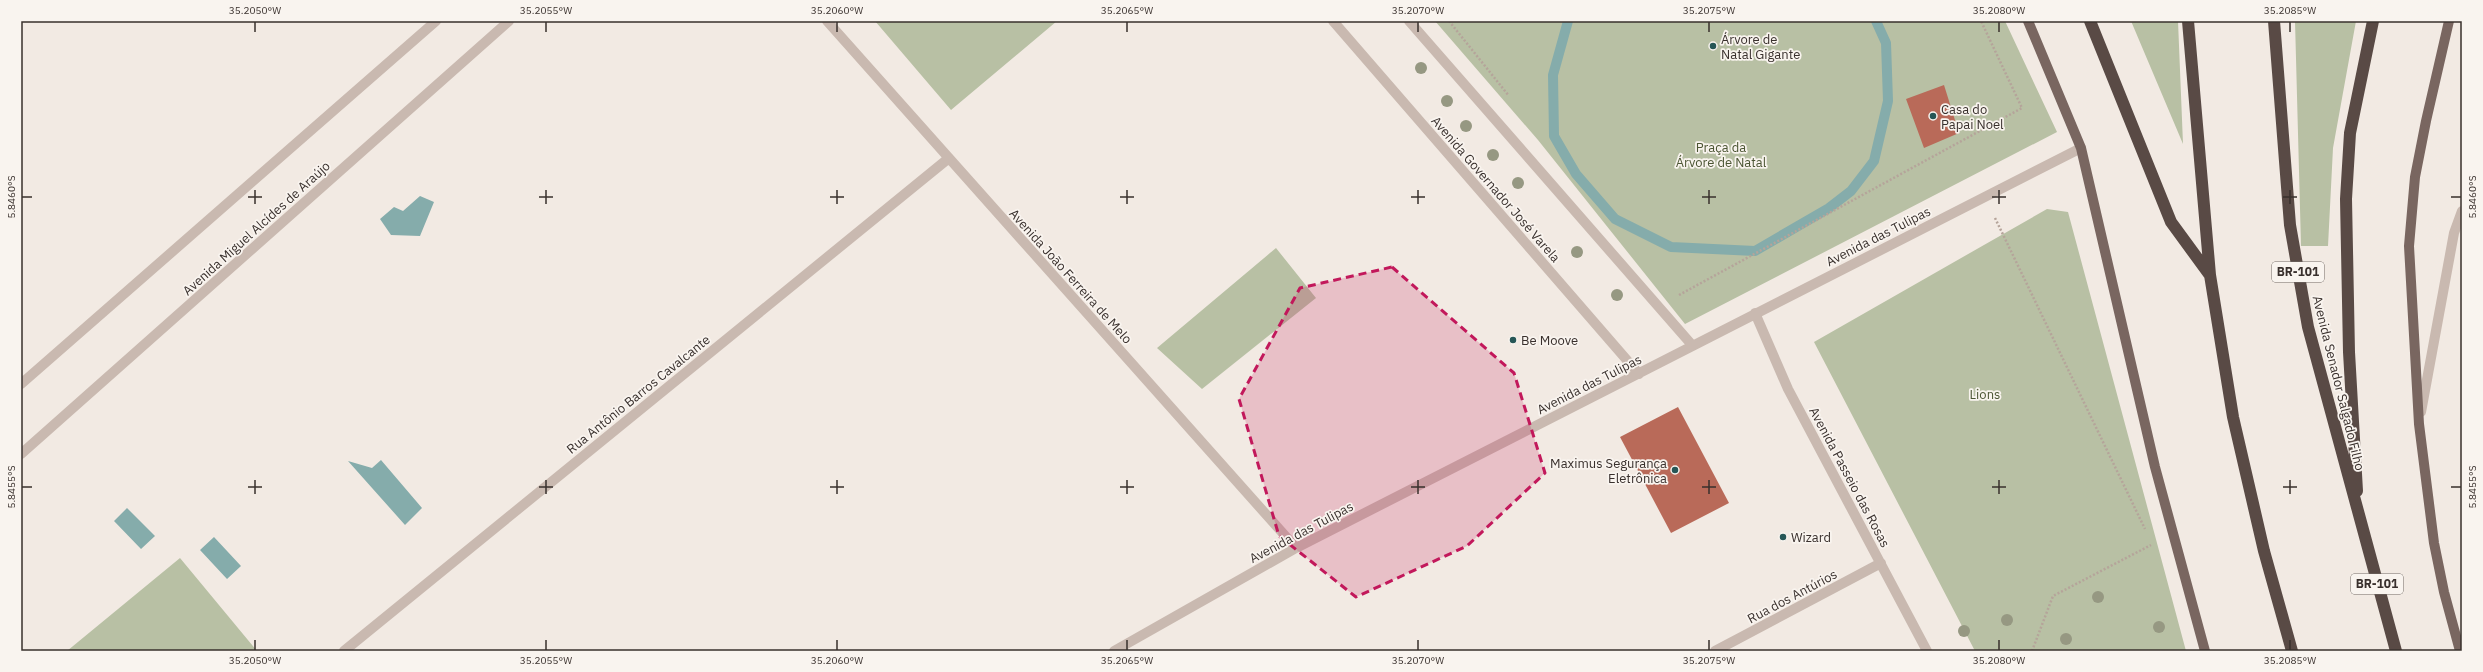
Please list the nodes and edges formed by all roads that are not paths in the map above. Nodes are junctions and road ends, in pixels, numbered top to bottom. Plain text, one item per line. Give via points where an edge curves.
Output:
1 (436, 21) edge
2 (509, 21) edge
3 (826, 21) edge
4 (1334, 21) edge
5 (1408, 21) edge
6 (2028, 21) edge
7 (2090, 21) edge
8 (2188, 21) edge
9 (2274, 21) edge
10 (2373, 21) edge
11 (2449, 21) edge
12 (2081, 148) junction
13 (949, 158) junction
14 (2462, 211) edge
15 (2210, 275) junction
16 (1755, 313) junction
17 (1692, 345) junction
18 (1639, 374) junction
19 (21, 384) edge
20 (2418, 424) junction
21 (21, 454) edge
22 (2358, 517) junction
23 (1296, 548) junction
24 (1881, 563) junction
25 (344, 651) edge
26 (1114, 651) edge
27 (1715, 651) edge
28 (1927, 651) edge
29 (2205, 651) edge
30 (2292, 651) edge
31 (2396, 651) edge
32 (2460, 651) edge

1 - 19 street
2 - 21 street, Avenida Miguel Alcídes de Araújo
3 - 13 street, Avenida João Ferreira de Melo
4 - 18 street, Avenida Governador José Varela
5 - 17 street
6 - 12 main road
7 - 15 highway via 2172,222
8 - 15 highway
9 - 22 highway, Avenida Senador Salgado Filho / BR-101 via 2278,101 2293,239 2308,327
10 - 22 highway via 2350,133 2346,199 2349,352
11 - 20 main road via 2415,177 2409,246
12 - 16 street, Avenida das Tulipas
12 - 29 main road via 2155,467
13 - 23 street, Avenida João Ferreira de Melo
13 - 25 street, Rua Antônio Barros Cavalcante
14 - 20 street via 2454,233
15 - 30 highway via 2233,417 2264,551
16 - 17 street, Avenida das Tulipas
16 - 24 street, Avenida Passeio das Rosas via 1788,389
17 - 18 street, Avenida das Tulipas
18 - 23 street, Avenida das Tulipas
20 - 32 main road via 2434,543
22 - 31 highway, Avenida Senador Salgado Filho / BR-101
23 - 26 street, Avenida das Tulipas
24 - 27 street, Rua dos Antúrios
24 - 28 street, Avenida Passeio das Rosas

